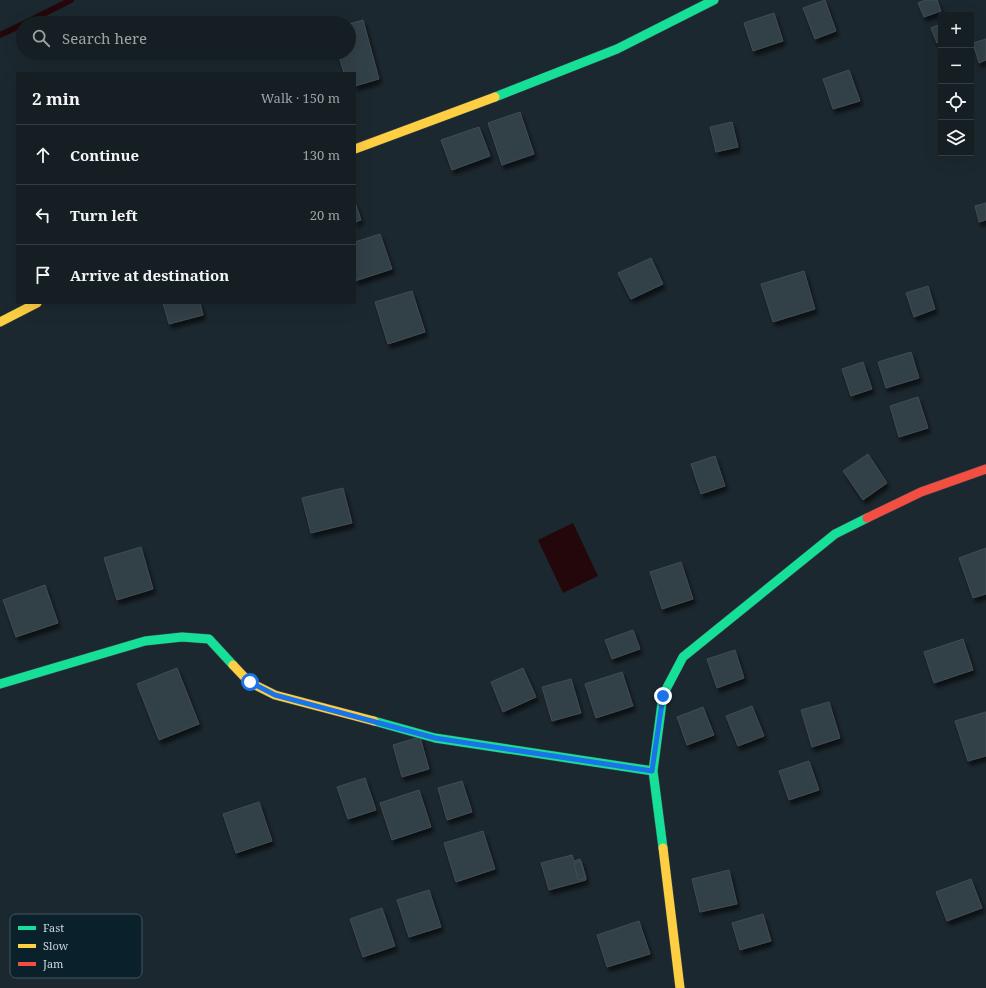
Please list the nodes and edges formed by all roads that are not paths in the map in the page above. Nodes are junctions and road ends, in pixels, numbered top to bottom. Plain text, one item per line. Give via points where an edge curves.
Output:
1 (714, 0) edge
2 (356, 149) edge
3 (35, 304) edge
4 (0, 322) edge
5 (986, 469) edge
6 (0, 684) edge
7 (652, 771) junction
8 (680, 988) edge

1 - 2 street via 617,49
3 - 4 street
5 - 7 street via 921,492 835,534 683,657 663,696
6 - 7 street via 145,641 182,637 208,639 250,682 275,695 435,738
7 - 8 street

